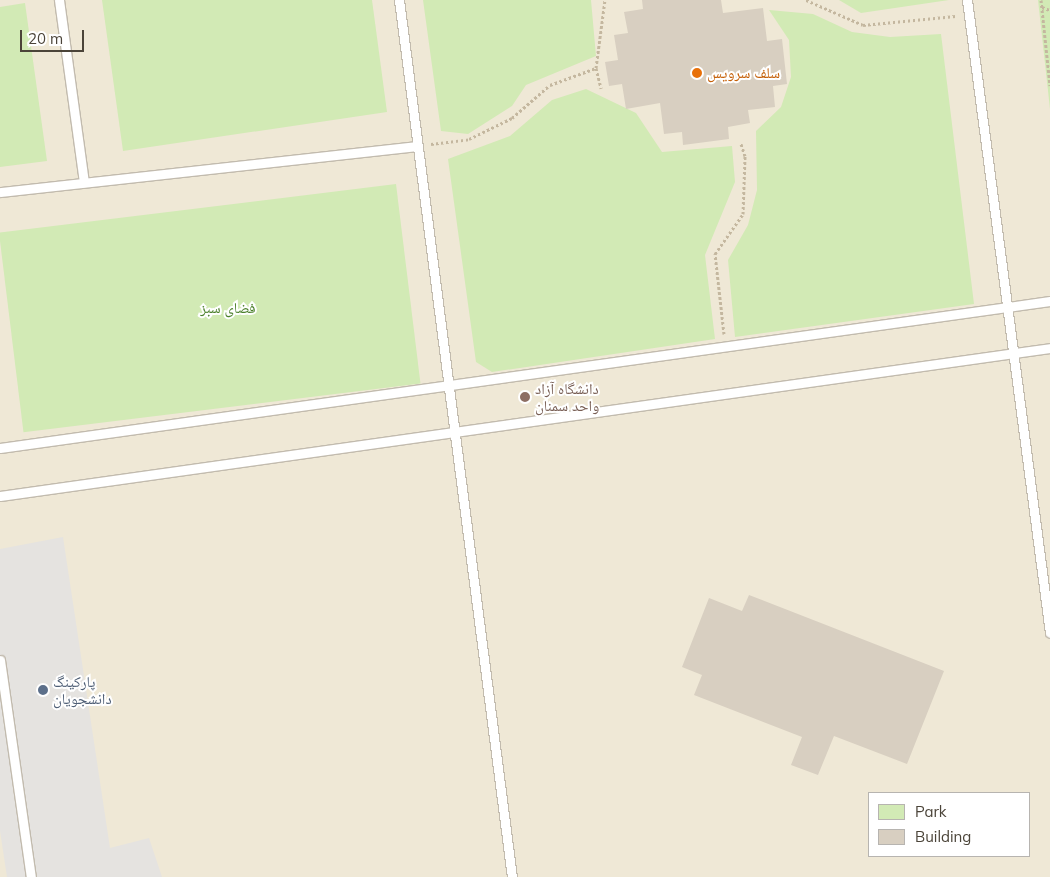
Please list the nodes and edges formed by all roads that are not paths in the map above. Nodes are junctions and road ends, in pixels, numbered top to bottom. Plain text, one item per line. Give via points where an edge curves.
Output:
1 (59, 0) edge
2 (399, 0) edge
3 (967, 0) edge
4 (417, 146) junction
5 (84, 182) junction
6 (0, 192) edge
7 (1050, 302) edge
8 (1008, 307) junction
9 (1050, 348) edge
10 (1015, 353) junction
11 (450, 383) junction
12 (455, 431) junction
13 (0, 448) edge
14 (0, 496) edge
15 (1049, 617) edge
16 (1050, 632) edge
17 (0, 660) edge
18 (31, 877) edge
19 (512, 877) edge

1 - 5 lane
2 - 4 lane
3 - 8 lane
4 - 5 lane
4 - 11 lane
5 - 6 lane
7 - 8 lane
8 - 10 lane
8 - 11 lane
9 - 10 lane
10 - 12 lane
10 - 15 lane
11 - 12 lane
11 - 13 lane
12 - 14 lane
12 - 19 lane
15 - 16 lane
17 - 18 lane

